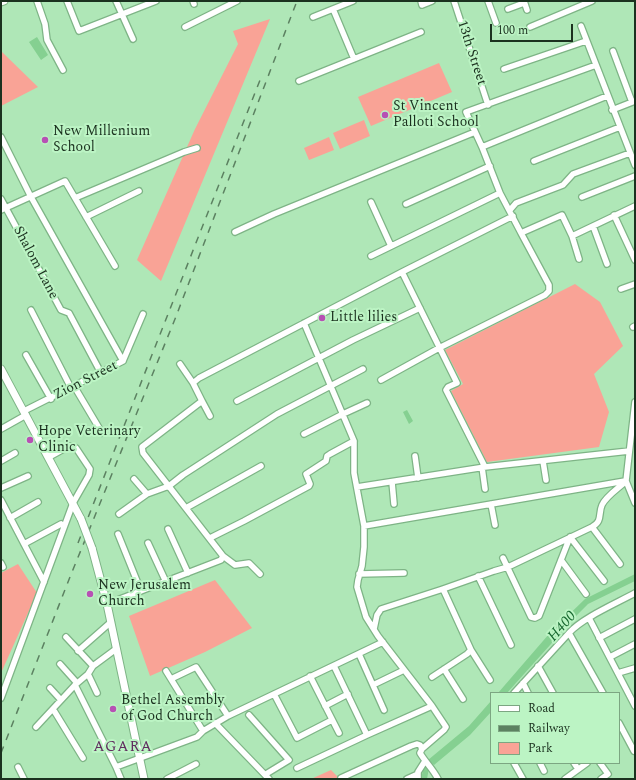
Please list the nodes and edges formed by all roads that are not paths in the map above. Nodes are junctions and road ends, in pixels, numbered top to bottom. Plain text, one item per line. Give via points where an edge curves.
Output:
1 (37, 1) edge
2 (67, 1) edge
3 (116, 1) edge
4 (156, 1) edge
5 (237, 1) edge
6 (353, 1) edge
7 (421, 1) edge
8 (432, 1) edge
9 (454, 1) edge
10 (488, 1) edge
11 (592, 1) edge
12 (524, 2) edge
13 (333, 9) junction
14 (508, 9) dead end
15 (527, 10) dead end
16 (122, 14) junction
17 (313, 17) dead end
18 (496, 23) dead end
19 (580, 26) dead end
20 (185, 27) dead end
21 (530, 27) dead end
22 (421, 32) dead end
23 (134, 39) dead end
24 (586, 41) junction
25 (613, 51) dead end
26 (354, 59) junction
27 (596, 66) junction
28 (504, 69) dead end
29 (63, 70) dead end
30 (299, 81) dead end
31 (607, 96) junction
32 (633, 101) edge
33 (488, 104) junction
34 (612, 110) junction
35 (620, 127) junction
36 (475, 132) junction
37 (1, 137) edge
38 (482, 147) junction
39 (197, 148) dead end
40 (630, 153) junction
41 (534, 162) dead end
42 (635, 165) edge
43 (490, 166) junction
44 (635, 176) edge
45 (139, 191) dead end
46 (500, 193) junction
47 (31, 197) junction
48 (582, 197) dead end
49 (75, 198) junction
50 (1, 199) edge
51 (371, 202) dead end
52 (406, 204) dead end
53 (635, 206) edge
54 (3, 209) edge
55 (510, 210) junction
56 (614, 215) junction
57 (513, 216) junction
58 (86, 217) junction
59 (593, 226) junction
60 (235, 232) dead end
61 (521, 233) junction
62 (572, 236) junction
63 (391, 246) junction
64 (371, 256) dead end
65 (579, 258) dead end
66 (635, 260) edge
67 (607, 264) dead end
68 (115, 266) dead end
69 (402, 272) junction
70 (635, 284) edge
71 (620, 289) dead end
72 (420, 308) junction
73 (31, 310) dead end
74 (143, 314) dead end
75 (304, 323) junction
76 (439, 348) junction
77 (26, 355) dead end
78 (318, 357) junction
79 (123, 361) junction
80 (180, 364) dead end
81 (1, 369) edge
82 (363, 369) dead end
83 (101, 373) junction
84 (380, 380) dead end
85 (193, 384) junction
86 (331, 386) junction
87 (73, 387) junction
88 (51, 399) junction
89 (202, 401) junction
90 (237, 401) dead end
91 (635, 402) edge
92 (367, 403) dead end
93 (25, 413) junction
94 (343, 414) junction
95 (210, 416) dead end
96 (634, 426) edge
97 (1, 429) edge
98 (102, 433) dead end
99 (304, 434) dead end
100 (354, 441) junction
101 (629, 452) junction
102 (15, 453) dead end
103 (415, 456) dead end
104 (49, 457) junction
105 (1, 461) edge
106 (543, 461) junction
107 (261, 466) dead end
108 (484, 467) junction
109 (28, 476) dead end
110 (418, 478) junction
111 (134, 479) dead end
112 (546, 480) dead end
113 (626, 481) junction
114 (392, 482) junction
115 (169, 486) junction
116 (357, 487) junction
117 (1, 488) edge
118 (485, 489) dead end
119 (147, 494) junction
120 (1, 500) edge
121 (38, 502) dead end
122 (73, 503) junction
123 (635, 503) edge
124 (394, 504) dead end
125 (491, 504) junction
126 (186, 508) junction
127 (119, 514) dead end
128 (10, 518) junction
129 (61, 524) dead end
130 (495, 525) dead end
131 (364, 526) junction
132 (592, 528) junction
133 (168, 529) dead end
134 (118, 534) dead end
135 (570, 537) junction
136 (210, 538) junction
137 (148, 543) dead end
138 (24, 544) junction
139 (223, 556) junction
140 (503, 558) dead end
141 (561, 560) junction
142 (620, 564) dead end
143 (508, 567) junction
144 (188, 573) junction
145 (404, 573) dead end
146 (260, 574) dead end
147 (360, 574) junction
148 (478, 576) junction
149 (604, 581) dead end
150 (44, 582) junction
151 (166, 582) junction
152 (443, 589) junction
153 (141, 591) junction
154 (635, 593) edge
155 (586, 594) dead end
156 (107, 604) junction
157 (589, 618) junction
158 (635, 619) edge
159 (110, 622) junction
160 (374, 629) junction
161 (569, 633) junction
162 (66, 637) dead end
163 (600, 638) junction
164 (383, 642) junction
165 (635, 644) edge
166 (511, 645) dead end
167 (116, 649) junction
168 (471, 650) junction
169 (78, 651) junction
170 (359, 654) junction
171 (610, 657) junction
172 (60, 664) dead end
173 (93, 666) junction
174 (334, 666) junction
175 (538, 666) junction
176 (635, 668) edge
177 (444, 669) junction
178 (404, 670) junction
179 (166, 671) dead end
180 (618, 673) junction
181 (88, 674) junction
182 (310, 676) junction
183 (432, 676) dead end
184 (171, 679) junction
185 (490, 680) dead end
186 (523, 683) junction
187 (76, 684) junction
188 (373, 685) junction
189 (50, 688) dead end
190 (515, 692) edge
191 (528, 692) edge
192 (552, 692) edge
193 (601, 692) edge
194 (97, 693) dead end
195 (274, 694) junction
196 (348, 694) junction
197 (1, 698) edge
198 (463, 699) dead end
199 (61, 700) junction
200 (326, 706) junction
201 (432, 706) junction
202 (635, 706) edge
203 (53, 710) junction
204 (384, 710) dead end
205 (249, 715) dead end
206 (228, 716) junction
207 (332, 720) junction
208 (215, 723) junction
209 (620, 725) edge
210 (36, 727) dead end
211 (203, 731) junction
212 (339, 733) dead end
213 (368, 735) junction
214 (422, 749) junction
215 (634, 751) edge
216 (83, 758) dead end
217 (140, 759) junction
218 (426, 762) junction
219 (196, 764) dead end
220 (515, 764) edge
221 (540, 764) edge
222 (575, 764) edge
223 (586, 764) edge
224 (601, 764) edge
225 (18, 767) dead end
226 (116, 767) junction
227 (297, 768) dead end
228 (578, 769) junction
229 (544, 771) dead end
230 (268, 777) edge
231 (418, 777) edge
232 (341, 778) edge
233 (24, 779) edge
234 (121, 779) edge
235 (144, 779) edge
236 (167, 779) edge
237 (407, 779) edge
238 (438, 779) edge
239 (524, 779) edge
240 (565, 779) edge
241 (601, 779) edge

1 - 29 street via 45,24 47,40
2 - 16 street via 79,31
3 - 16 street
4 - 16 street
5 - 20 street
6 - 13 street
7 - 8 street via 422,5
9 - 33 street, 13th Street
10 - 18 street
11 - 21 street
12 - 14 street
12 - 15 street
13 - 17 street
13 - 26 street
16 - 23 street
19 - 24 street
22 - 26 street
24 - 27 street
24 - 28 street
25 - 32 street
26 - 30 street
27 - 31 street
27 - 33 street
31 - 34 street
31 - 38 street
32 - 34 street
33 - 36 street via 466,112
34 - 35 street
35 - 40 street
35 - 41 street
36 - 38 street
36 - 60 street
37 - 47 street
38 - 43 street
39 - 49 street
40 - 42 street
40 - 55 street via 573,174 563,185 516,203
43 - 46 street
43 - 52 street
44 - 48 street
45 - 58 street
46 - 55 street
46 - 63 street
47 - 49 street via 65,181
47 - 54 street
47 - 79 street
49 - 58 street
50 - 54 street, Shalom Lane
51 - 63 street
53 - 56 street
54 - 83 street, Shalom Lane via 61,310 69,313
55 - 57 street
56 - 59 street
56 - 66 street
57 - 61 street
57 - 69 street
58 - 68 street
59 - 62 street
59 - 67 street
61 - 62 street via 562,215
61 - 76 street via 549,285 549,291
62 - 65 street
63 - 64 street
69 - 72 street
69 - 75 street
70 - 71 street
72 - 76 street
72 - 78 street
73 - 87 street
74 - 79 street, Zion Street
75 - 78 street
75 - 85 street via 199,378
76 - 84 street
76 - 108 street via 457,382 446,390
77 - 88 street
78 - 86 street
78 - 90 street
79 - 83 street, Zion Street
80 - 85 street
81 - 93 street
82 - 86 street
83 - 87 street, Zion Street
85 - 89 street
86 - 94 street
86 - 115 street via 277,414
87 - 88 street, Zion Street
87 - 98 street
88 - 93 street, Zion Street
89 - 95 street
89 - 115 street via 142,447 143,453
91 - 96 street
92 - 94 street
93 - 97 street, Zion Street
93 - 104 street
94 - 99 street
94 - 100 street
96 - 101 street
100 - 116 street via 354,473
100 - 136 street via 327,456 326,461 306,474 309,486
101 - 106 street
101 - 113 street
102 - 105 street
103 - 110 street
104 - 122 street
104 - 122 street via 72,446 90,469
106 - 108 street
106 - 112 street
107 - 126 street
108 - 110 street
108 - 118 street
109 - 117 street
110 - 114 street
111 - 119 street
113 - 123 street
113 - 125 street
113 - 132 street via 602,504 598,524
114 - 116 street
114 - 124 street
115 - 119 street
115 - 126 street
116 - 131 street
119 - 127 street
120 - 128 street
121 - 128 street
122 - 150 street
122 - 156 street, bridge via 92,548
125 - 130 street
125 - 131 street
126 - 136 street
128 - 138 street
129 - 138 street
131 - 147 street
132 - 135 street
132 - 142 street
133 - 144 street
134 - 153 street
135 - 141 street
135 - 143 street
135 - 149 street
136 - 139 street
137 - 151 street
138 - 150 street
139 - 144 street via 221,560
139 - 146 street via 234,565 249,563
140 - 143 street
141 - 143 street via 539,616 535,618 531,617
141 - 155 street
143 - 148 street
144 - 151 street
145 - 147 street
147 - 160 street via 358,587 366,617
148 - 152 street
148 - 166 street
150 - 197 street
151 - 153 street
152 - 160 street via 381,610 377,615
152 - 168 street
153 - 156 street
154 - 157 street
156 - 159 street
157 - 161 street
157 - 163 street
158 - 163 street
159 - 167 street
159 - 169 street
160 - 164 street
161 - 175 street
161 - 193 street
162 - 169 street
163 - 171 street
164 - 170 street
164 - 178 street
165 - 171 street
167 - 173 street
167 - 217 street
168 - 177 street
168 - 185 street
169 - 173 street
170 - 174 street
170 - 188 street
171 - 180 street
172 - 187 street
173 - 181 street
174 - 182 street
174 - 196 street
175 - 186 street
175 - 192 street
176 - 180 street
177 - 183 street
177 - 198 street
178 - 188 street
178 - 201 street
179 - 184 street
180 - 202 street
181 - 187 street
181 - 194 street
182 - 195 street
182 - 200 street
184 - 206 street via 196,667
184 - 211 street
186 - 190 street
186 - 191 street
187 - 199 street
187 - 226 street
188 - 204 street
189 - 199 street
195 - 206 street
195 - 207 street via 297,738
196 - 200 street
196 - 213 street
199 - 203 street
200 - 207 street
201 - 213 street
201 - 214 street via 446,727
203 - 210 street
203 - 216 street
205 - 230 street via 289,760
206 - 208 street
207 - 212 street
208 - 211 street
208 - 230 street
209 - 215 street
211 - 217 street via 197,737
213 - 227 street
214 - 218 street via 420,753
214 - 232 street via 417,744 411,746
217 - 226 street
217 - 235 street
218 - 231 street via 419,769
218 - 238 street
219 - 236 street
220 - 239 street
221 - 229 street
222 - 228 street
223 - 228 street
224 - 241 street via 608,774
225 - 233 street
226 - 234 street
228 - 240 street
231 - 237 street

